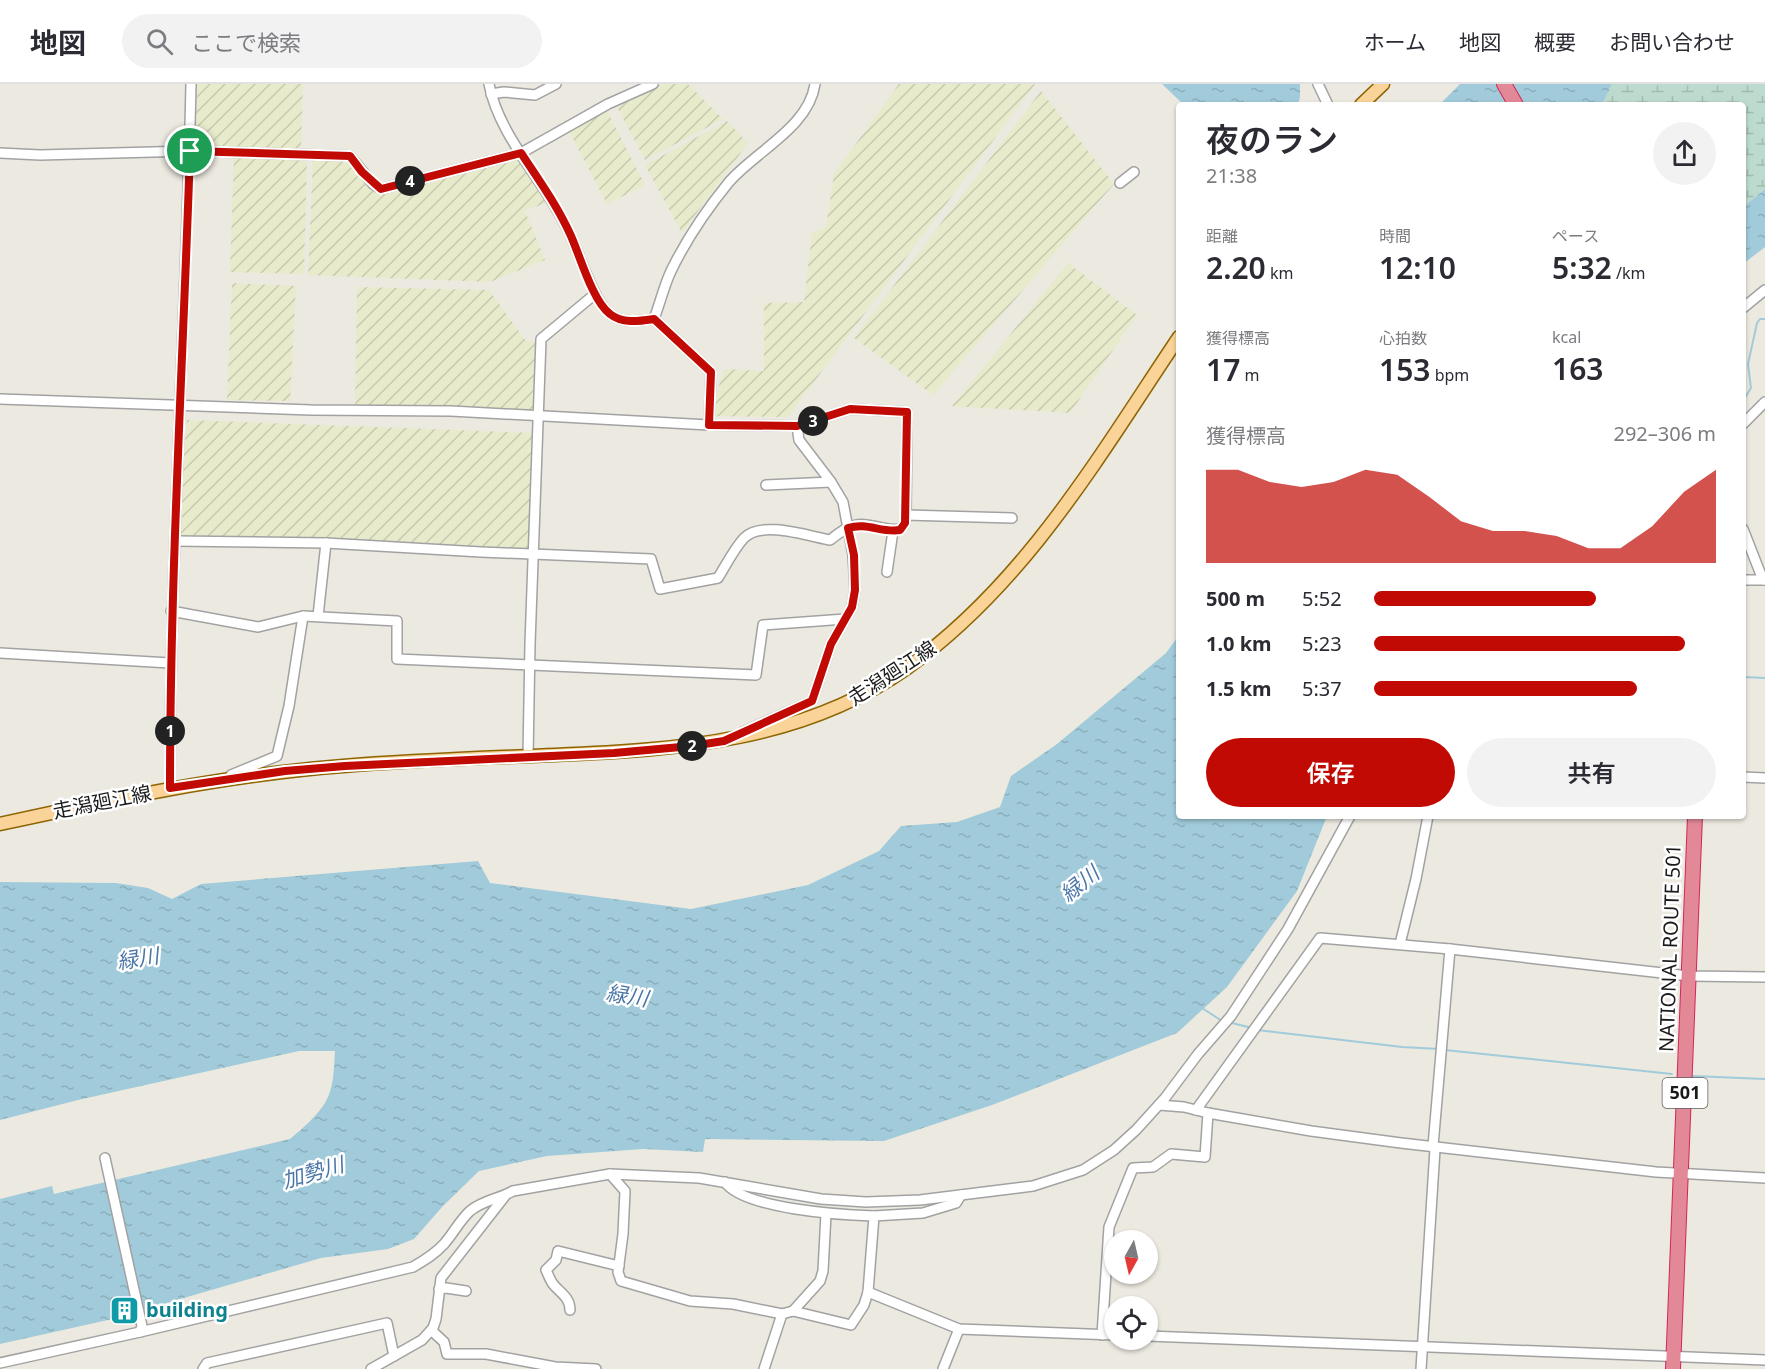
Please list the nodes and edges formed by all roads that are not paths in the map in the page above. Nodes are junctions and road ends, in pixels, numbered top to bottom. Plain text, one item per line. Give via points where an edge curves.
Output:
1 (191, 84) edge
2 (489, 84) edge
3 (556, 84) edge
4 (653, 84) edge
5 (816, 84) edge
6 (1318, 84) edge
7 (1373, 84) edge
8 (1383, 84) edge
9 (1504, 84) edge
10 (490, 94) junction
11 (1327, 102) edge
12 (1362, 102) edge
13 (1363, 102) edge
14 (1513, 102) edge
15 (190, 151) junction
16 (0, 153) edge
17 (521, 153) junction
18 (1134, 172) dead end
19 (1120, 183) dead end
20 (1765, 290) edge
21 (596, 294) junction
22 (1746, 306) edge
23 (654, 319) junction
24 (1176, 341) edge
25 (0, 399) edge
26 (1765, 402) edge
27 (181, 406) junction
28 (537, 416) junction
29 (1746, 421) edge
30 (709, 425) junction
31 (797, 426) junction
32 (831, 482) junction
33 (766, 485) dead end
34 (906, 515) junction
35 (1011, 518) dead end
36 (848, 528) junction
37 (893, 531) junction
38 (1746, 536) edge
39 (175, 541) junction
40 (326, 543) junction
41 (534, 554) junction
42 (887, 572) dead end
43 (1746, 580) edge
44 (1764, 580) edge
45 (171, 611) junction
46 (303, 616) junction
47 (318, 616) junction
48 (845, 619) junction
49 (0, 653) edge
50 (170, 663) junction
51 (530, 666) junction
52 (724, 741) junction
53 (528, 757) junction
54 (1746, 777) edge
55 (1765, 778) edge
56 (218, 781) junction
57 (170, 788) junction
58 (1348, 819) edge
59 (1427, 819) edge
60 (1695, 819) edge
61 (0, 824) edge
62 (1400, 944) junction
63 (1450, 949) junction
64 (1689, 976) junction
65 (1765, 977) edge
66 (1159, 1105) junction
67 (1196, 1110) junction
68 (1208, 1113) junction
69 (1433, 1146) junction
70 (105, 1158) dead end
71 (610, 1174) junction
72 (1682, 1174) junction
73 (1765, 1178) edge
74 (725, 1182) junction
75 (961, 1195) junction
76 (505, 1196) junction
77 (826, 1214) junction
78 (874, 1216) junction
79 (619, 1266) junction
80 (442, 1289) junction
81 (466, 1291) dead end
82 (868, 1292) junction
83 (570, 1310) dead end
84 (793, 1311) junction
85 (782, 1314) junction
86 (141, 1329) junction
87 (959, 1329) junction
88 (431, 1330) junction
89 (1102, 1335) joint
90 (1158, 1336) edge
91 (1423, 1348) junction
92 (394, 1356) junction
93 (1765, 1360) edge
94 (0, 1363) edge
95 (1674, 1363) edge
96 (203, 1369) edge
97 (371, 1369) edge
98 (596, 1369) edge
99 (764, 1369) edge
100 (944, 1369) edge
101 (1421, 1369) edge

1 - 15 street
2 - 10 street
3 - 10 street via 535,95
4 - 17 street via 608,104
5 - 23 street via 809,105 797,122 730,181 705,213 670,273
6 - 11 street
7 - 12 street
8 - 13 main road
9 - 14 highway
10 - 17 street
15 - 16 street
15 - 17 street via 350,156 381,189
15 - 27 street
17 - 21 street via 571,235
18 - 19 street
20 - 22 street
21 - 23 street via 615,317 635,322
21 - 28 street via 541,339
23 - 30 street via 711,372
24 - 52 main road, 走潟廻江線 via 1055,520 1018,567 957,628 905,669 852,701 781,728
25 - 27 street
26 - 29 street
27 - 28 street
27 - 39 street
28 - 30 street
28 - 41 street
30 - 31 street
31 - 32 street via 799,440
31 - 34 street via 850,409 907,412
32 - 33 street
32 - 36 street via 843,502
34 - 35 street
34 - 37 street via 900,530
36 - 37 street via 859,524
36 - 41 street via 830,540 765,529 753,531 718,578 660,589 651,560
36 - 48 street via 855,590
37 - 42 street
38 - 44 street
39 - 40 street
39 - 45 street
40 - 41 street
40 - 47 street
41 - 51 street
43 - 44 street
45 - 46 street via 258,627
45 - 50 street
46 - 47 street
46 - 56 street via 277,756
47 - 51 street via 398,621 397,659
48 - 51 street via 763,625 756,675
48 - 52 street via 831,644 812,701
49 - 50 street
50 - 57 street
51 - 53 street
52 - 53 main road, 走潟廻江線 via 651,751
53 - 56 main road, 走潟廻江線 via 345,766
54 - 55 street
56 - 57 main road, 走潟廻江線
57 - 61 main road, 走潟廻江線
58 - 66 street via 1262,971
59 - 62 street
60 - 64 highway, NATIONAL ROUTE 501 / 501
62 - 63 street
62 - 67 street via 1320,938
63 - 64 street
63 - 69 street
64 - 65 street
64 - 72 highway, NATIONAL ROUTE 501 / 501
66 - 67 street
66 - 75 street via 1114,1150 1083,1170 1033,1186
67 - 68 street
68 - 69 street via 1350,1137
68 - 89 street via 1205,1157 1171,1154 1153,1167 1133,1168 1108,1227
69 - 72 street
69 - 91 street
70 - 86 street
71 - 74 street
71 - 76 street via 513,1191
71 - 79 street via 625,1191
72 - 73 street
72 - 95 highway, NATIONAL ROUTE 501 / 501
74 - 75 street via 821,1199 866,1202
74 - 77 street via 730,1188 771,1205
75 - 78 street via 956,1203 923,1213
76 - 80 street via 441,1278
76 - 86 street via 469,1211 444,1244 413,1267
77 - 78 street
77 - 84 street via 820,1281
78 - 82 street
79 - 83 street via 558,1251 556,1260 546,1270 564,1294
79 - 85 street via 621,1281 627,1284 690,1301 733,1304
80 - 81 street
80 - 88 street
82 - 84 street via 850,1325
82 - 87 street
84 - 85 street
85 - 99 street
86 - 94 street
87 - 89 street
87 - 100 street
88 - 92 street via 422,1340
88 - 98 street via 444,1342 447,1354 486,1354 555,1367
90 - 91 street
91 - 95 street
91 - 101 street
92 - 96 street via 387,1323 207,1363
92 - 97 street
93 - 95 street

